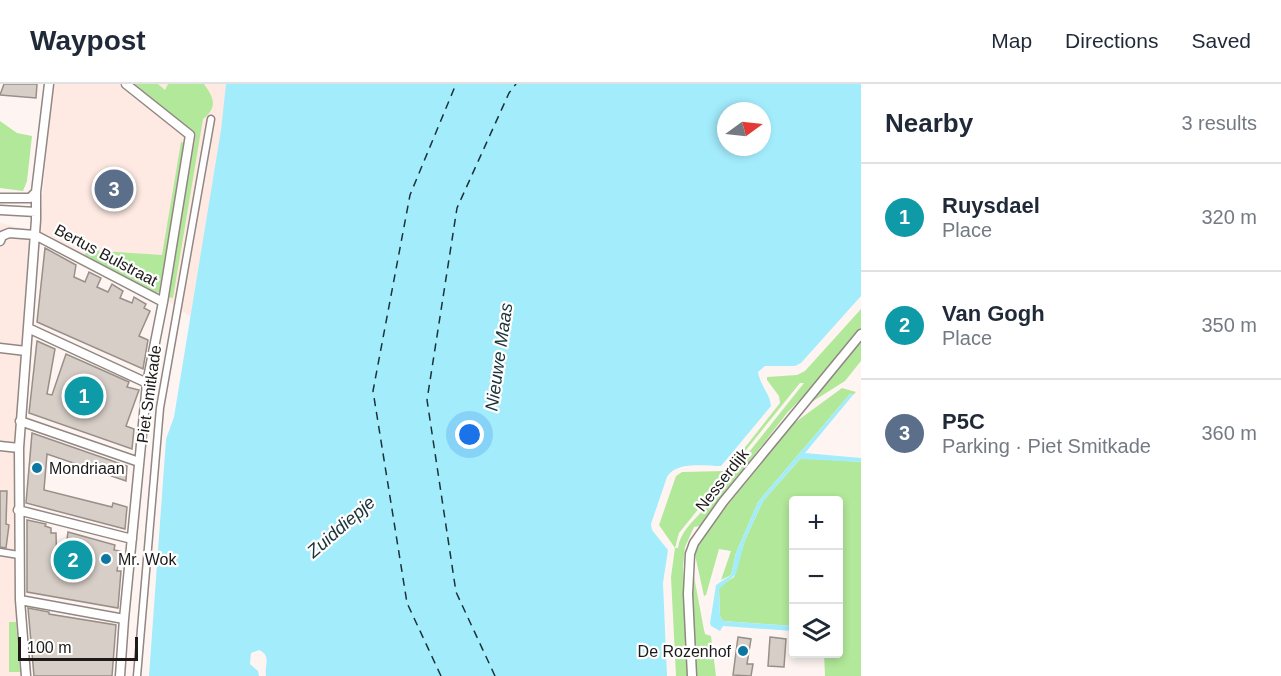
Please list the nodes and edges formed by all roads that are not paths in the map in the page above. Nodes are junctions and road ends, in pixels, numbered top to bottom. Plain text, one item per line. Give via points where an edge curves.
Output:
1 (48, 84) edge
2 (126, 84) edge
3 (210, 119) dead end
4 (36, 192) junction
5 (0, 198) edge
6 (0, 210) edge
7 (36, 212) junction
8 (35, 235) junction
9 (0, 241) edge
10 (163, 303) junction
11 (28, 328) junction
12 (861, 334) edge
13 (0, 348) edge
14 (26, 351) junction
15 (147, 383) junction
16 (20, 421) junction
17 (0, 446) edge
18 (19, 448) junction
19 (139, 462) junction
20 (18, 510) junction
21 (132, 539) junction
22 (0, 552) edge
23 (17, 555) junction
24 (20, 600) junction
25 (124, 618) junction
26 (26, 676) edge
27 (120, 676) edge
28 (136, 676) edge
29 (692, 676) edge

1 - 4 street
2 - 10 street, Piet Smitkade via 190,135
3 - 28 street, Piet Smitkade via 160,408
4 - 5 street via 30,198
4 - 7 street
6 - 7 street
7 - 8 street
8 - 9 street via 9,233
8 - 10 street, Bertus Bulstraat
8 - 11 street
10 - 15 street, Piet Smitkade
11 - 14 street
11 - 15 street
12 - 29 street, Nesserdijk via 694,543 688,599
13 - 14 street
14 - 16 street
15 - 19 street, Piet Smitkade
16 - 18 street
16 - 19 street
17 - 18 street
18 - 20 street
19 - 21 street, Piet Smitkade
20 - 21 street
20 - 23 street
21 - 25 street, Piet Smitkade
22 - 23 street
23 - 24 street
24 - 25 street
24 - 26 street
25 - 27 street, Piet Smitkade

